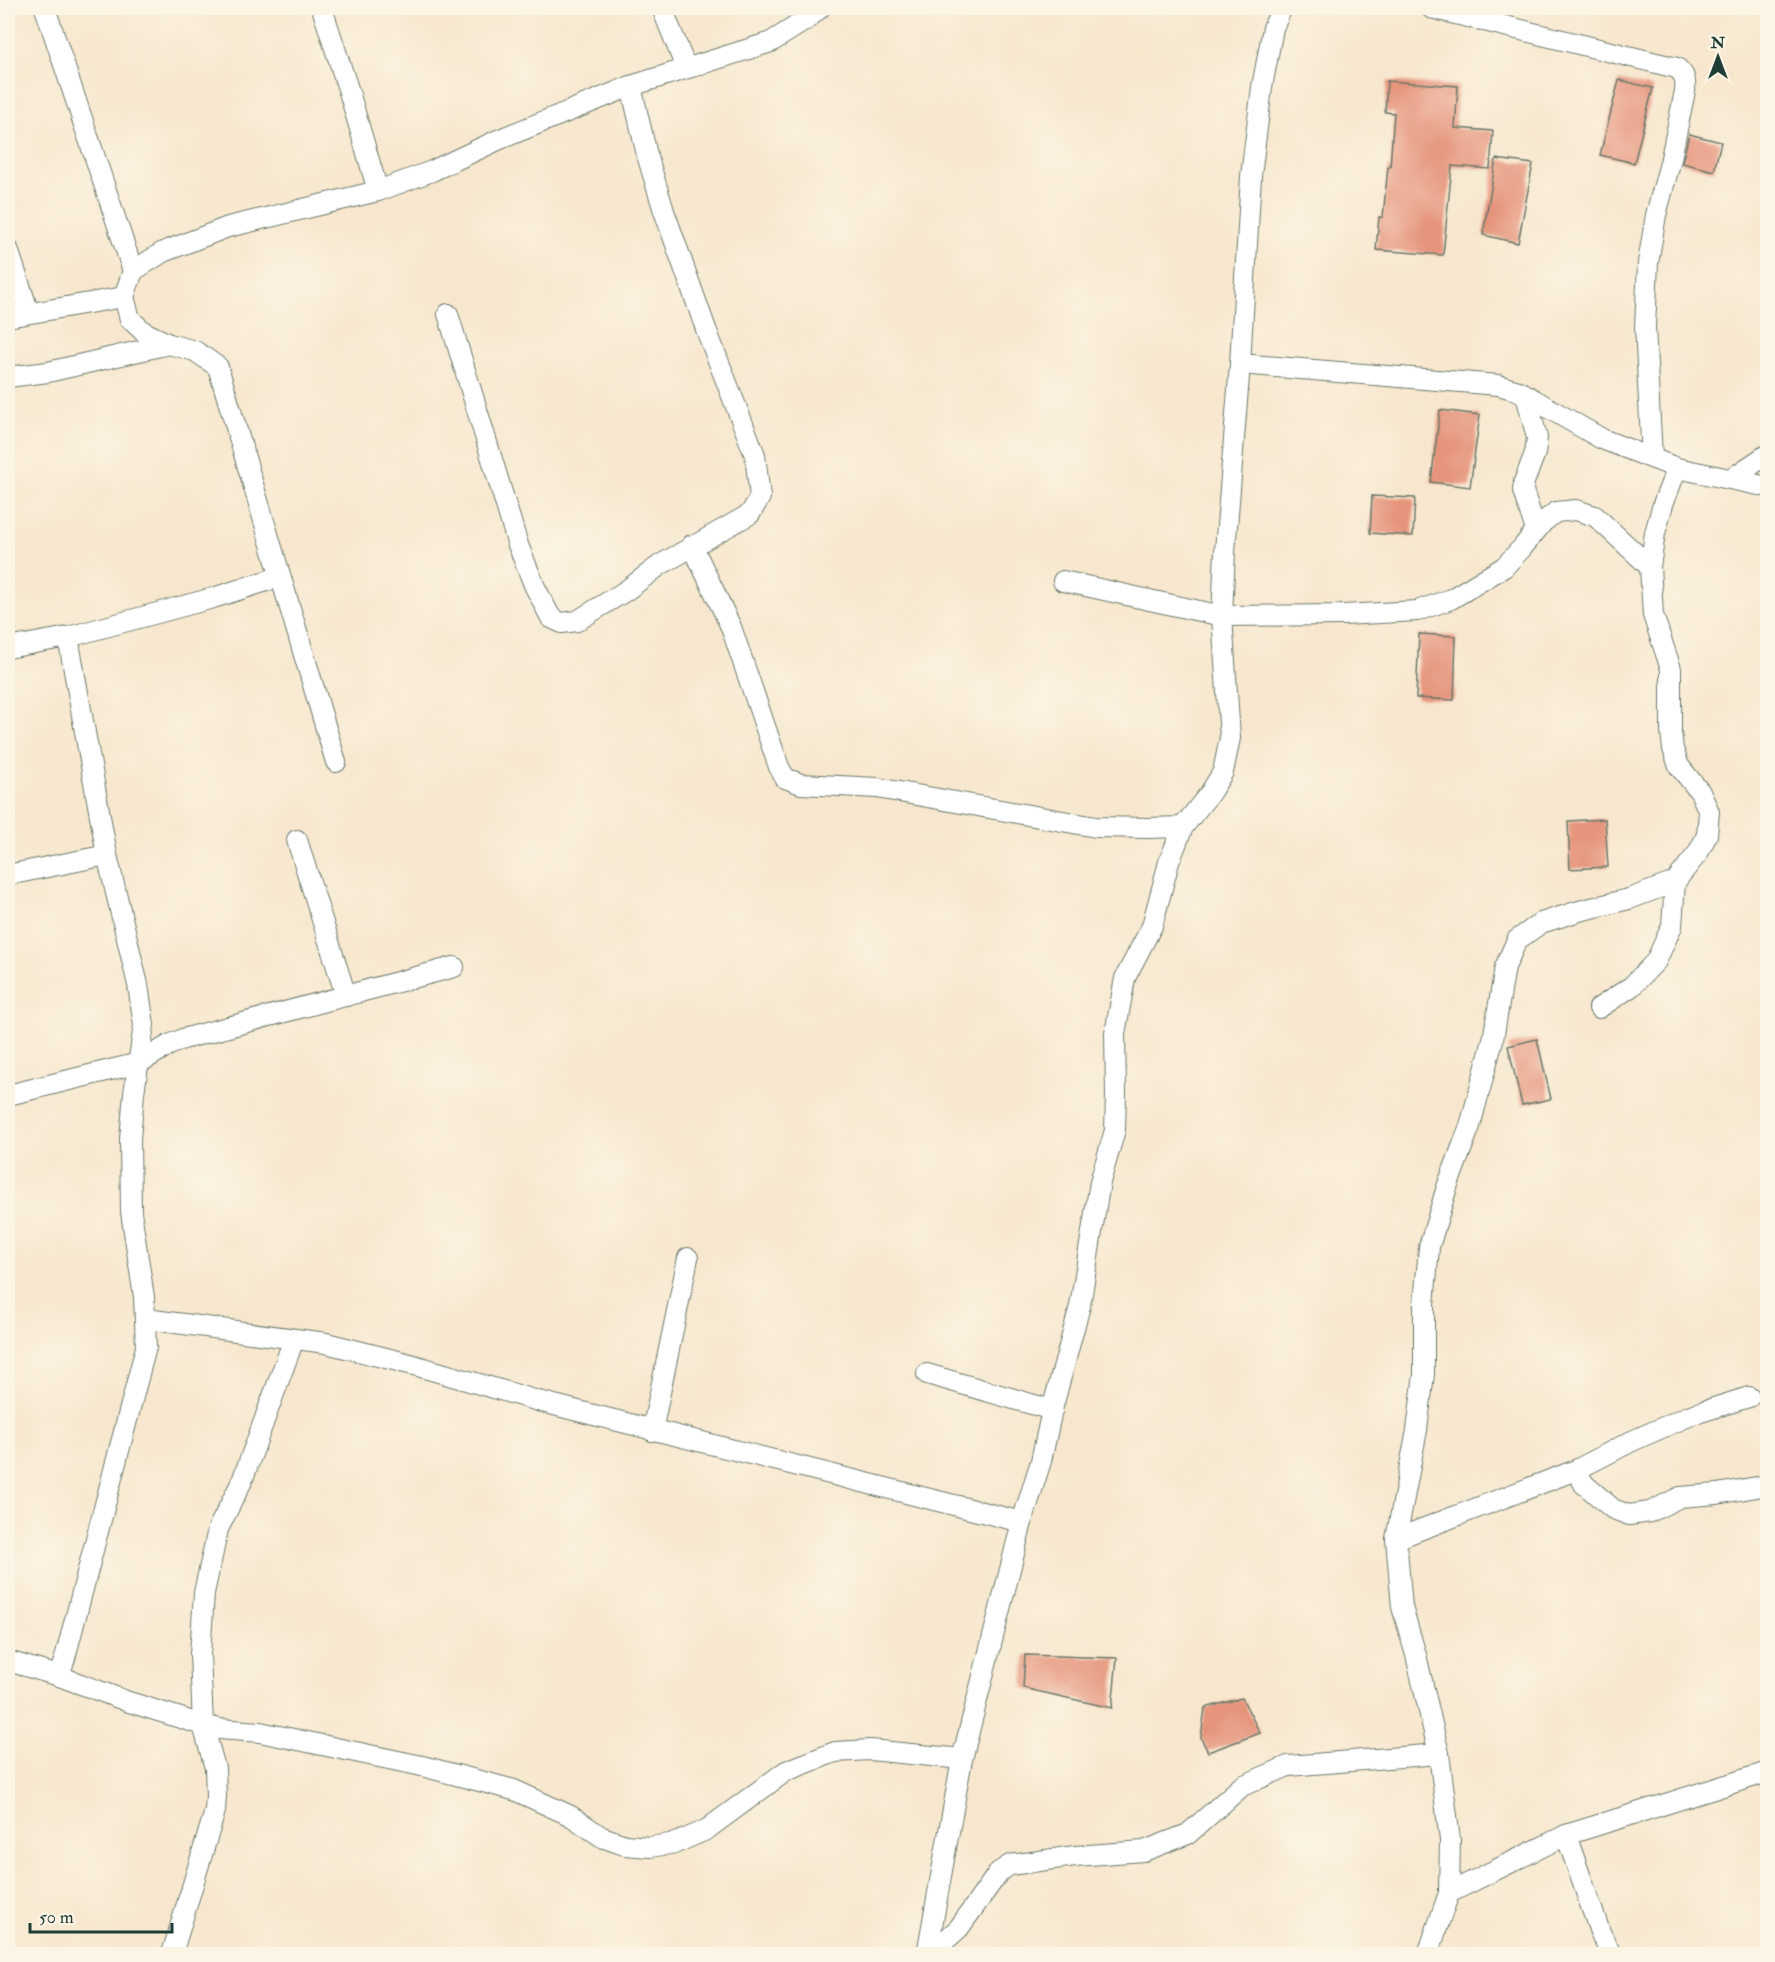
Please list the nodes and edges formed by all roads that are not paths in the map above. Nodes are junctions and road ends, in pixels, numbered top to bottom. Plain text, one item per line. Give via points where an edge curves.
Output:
1 (45, 8) edge
2 (322, 8) edge
3 (662, 8) edge
4 (820, 8) edge
5 (1282, 8) edge
6 (1431, 8) edge
7 (686, 68) junction
8 (631, 86) junction
9 (378, 191) junction
10 (8, 249) edge
11 (133, 271) junction
12 (124, 297) junction
13 (29, 313) junction
14 (448, 314) dead end
15 (8, 317) edge
16 (169, 344) junction
17 (1240, 364) junction
18 (8, 377) edge
19 (1526, 395) junction
20 (1767, 454) edge
21 (1652, 458) junction
22 (1677, 468) junction
23 (1732, 478) junction
24 (1767, 487) edge
25 (1536, 530) junction
26 (692, 545) junction
27 (1650, 567) junction
28 (279, 577) junction
29 (1063, 581) dead end
30 (1222, 616) junction
31 (68, 638) junction
32 (8, 648) edge
33 (336, 762) dead end
34 (1183, 826) junction
35 (297, 840) dead end
36 (107, 855) junction
37 (8, 875) edge
38 (1675, 882) junction
39 (454, 967) dead end
40 (346, 996) junction
41 (1599, 1008) dead end
42 (139, 1063) junction
43 (8, 1095) edge
44 (688, 1258) dead end
45 (146, 1319) junction
46 (294, 1339) junction
47 (927, 1374) dead end
48 (1749, 1397) dead end
49 (1052, 1410) junction
50 (652, 1431) junction
51 (1576, 1470) junction
52 (1767, 1485) edge
53 (1022, 1522) junction
54 (1396, 1539) junction
55 (8, 1661) edge
56 (59, 1676) junction
57 (203, 1725) junction
58 (1439, 1754) junction
59 (962, 1760) junction
60 (1767, 1772) edge
61 (1566, 1835) junction
62 (1449, 1893) junction
63 (172, 1954) edge
64 (928, 1954) edge
65 (1428, 1954) edge
66 (1611, 1954) edge

1 - 11 street
2 - 9 street
3 - 7 street
4 - 7 street via 771,42
5 - 17 street via 1272,28 1251,176
6 - 21 street via 1677,68 1683,73 1685,91 1648,263 1645,327
7 - 8 street
8 - 9 street
8 - 26 street via 664,211 755,455 760,497 750,514
9 - 11 street via 228,227 163,252
10 - 13 street
11 - 12 street
12 - 13 street
12 - 16 street via 129,319 144,332
13 - 15 street
14 - 26 street via 518,545 551,618 562,623 577,621
16 - 18 street via 48,372
16 - 28 street via 195,351 218,367
17 - 19 street via 1480,382
17 - 30 street
19 - 21 street via 1602,439
19 - 25 street via 1537,438 1523,491
20 - 23 street
21 - 22 street
22 - 23 street
22 - 27 street via 1663,504
23 - 24 street
25 - 27 street via 1556,512 1576,510 1595,516
25 - 30 street via 1504,567 1451,599 1417,611
26 - 34 street via 731,627 785,778 801,783 877,788 1096,827
27 - 38 street via 1653,615 1671,669 1673,749 1679,766 1700,792 1709,812 1707,835
28 - 31 street
28 - 33 street
29 - 30 street
30 - 34 street via 1230,738 1223,772
31 - 32 street
31 - 36 street
34 - 49 street via 1152,926 1125,978 1115,1035 1115,1130 1100,1182 1080,1306
35 - 40 street
36 - 37 street
36 - 42 street via 144,1025
38 - 41 street via 1672,926 1656,961 1632,986
38 - 54 street via 1541,923 1518,940 1505,967 1493,1040 1470,1126 1429,1247 1424,1374
39 - 40 street
40 - 42 street via 183,1039
42 - 43 street
42 - 45 street via 130,1139 131,1212
44 - 50 street
45 - 46 street
45 - 56 street via 146,1347
46 - 50 street via 403,1362
46 - 57 street via 242,1481 218,1529 210,1560 200,1656
47 - 49 street
48 - 51 street via 1691,1415
49 - 53 street
50 - 53 street
51 - 52 street via 1584,1484 1612,1509 1629,1515 1650,1512 1680,1497
51 - 54 street
53 - 59 street
54 - 58 street via 1402,1607
55 - 56 street
56 - 57 street
57 - 59 street via 260,1732 514,1790 571,1816 602,1837 625,1845 650,1847 676,1843 706,1830 786,1771 835,1752 870,1750
57 - 63 street via 215,1768 214,1811
58 - 62 street via 1450,1840
58 - 64 street via 1288,1766 1242,1786 1188,1834 1144,1851 1010,1865 999,1872 958,1928
59 - 64 street
60 - 61 street
61 - 62 street
61 - 66 street
62 - 65 street

